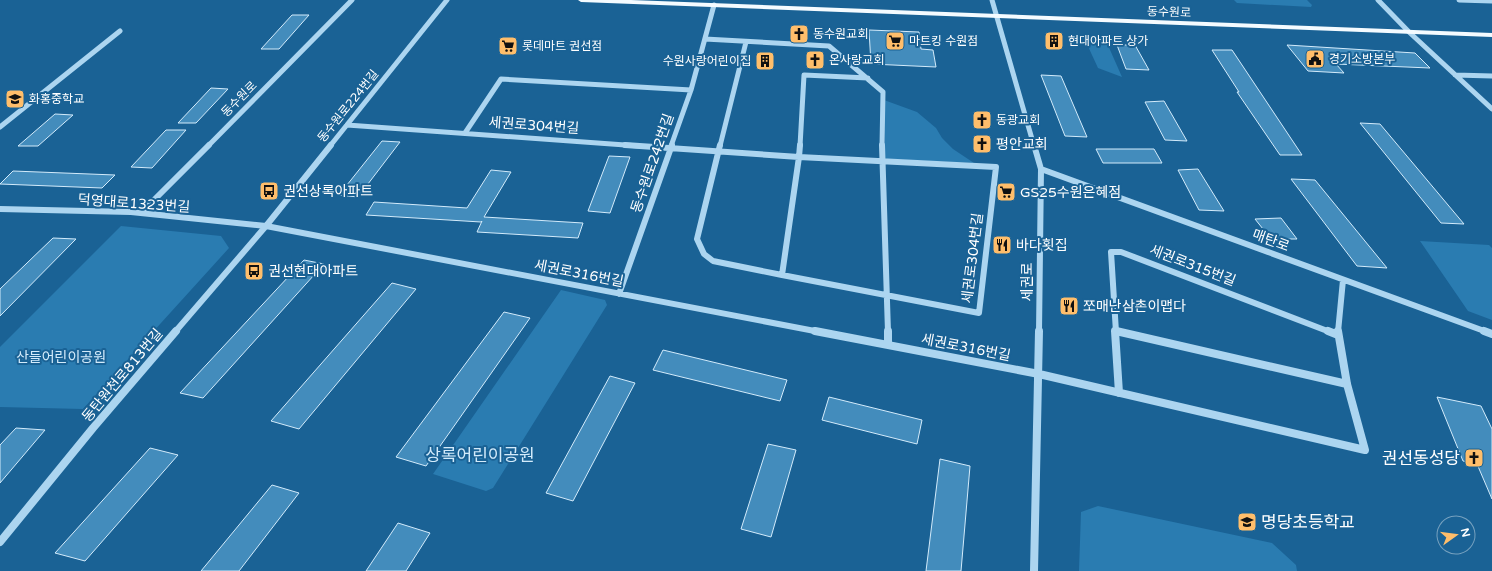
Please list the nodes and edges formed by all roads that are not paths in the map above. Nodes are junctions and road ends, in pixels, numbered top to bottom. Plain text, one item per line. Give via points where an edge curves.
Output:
1 (352, 0) edge
2 (447, 0) edge
3 (581, 0) edge
4 (992, 0) edge
5 (1378, 0) edge
6 (1459, 0) edge
7 (1492, 1) edge
8 (714, 5) junction
9 (996, 16) junction
10 (120, 31) dead end
11 (1408, 32) junction
12 (1492, 36) edge
13 (705, 39) junction
14 (746, 42) junction
15 (1455, 75) junction
16 (1492, 76) edge
17 (868, 78) junction
18 (691, 90) junction
19 (1489, 104) edge
20 (1492, 109) edge
21 (347, 125) junction
22 (0, 127) edge
23 (465, 133) junction
24 (670, 148) junction
25 (720, 152) junction
26 (799, 157) junction
27 (882, 162) junction
28 (1041, 169) junction
29 (0, 209) edge
30 (141, 214) junction
31 (266, 226) junction
32 (782, 276) junction
33 (1343, 280) junction
34 (619, 294) junction
35 (886, 296) junction
36 (1116, 331) junction
37 (1492, 334) edge
38 (1338, 335) junction
39 (888, 345) junction
40 (1039, 374) junction
41 (1347, 384) junction
42 (1119, 393) junction
43 (0, 542) edge
44 (1034, 571) edge

1 - 30 street, 동수원로
2 - 21 street, 동수원로224번길
3 - 8 main road, 동수원로
4 - 9 street, 세권로
5 - 11 street
6 - 7 street
8 - 9 main road, 동수원로
8 - 13 street, 동수원로242번길
9 - 11 main road, 동수원로
9 - 28 street, 세권로
10 - 22 street
11 - 12 main road, 동수원로
11 - 15 street
13 - 14 street
13 - 18 street, 동수원로242번길
14 - 17 street via 829,46
14 - 25 street, 세권로304번길
15 - 16 street
15 - 19 street
17 - 26 street via 804,75
17 - 27 street via 883,92
18 - 23 street via 501,79
18 - 24 street, 동수원로242번길
19 - 20 street
21 - 23 street, 세권로304번길
21 - 31 street, 동수원로224번길
23 - 24 street, 세권로304번길
24 - 25 street, 세권로304번길
24 - 34 street, 동수원로242번길
25 - 26 street, 세권로304번길
25 - 32 street, 세권로304번길 via 697,239 704,254 713,261
26 - 27 street, 세권로304번길
26 - 32 street
27 - 35 street
27 - 35 street, 세권로304번길 via 996,167 978,313
28 - 33 street, 매탄로
28 - 40 street, 세권로
29 - 30 street, 덕영대로1323번길
30 - 31 street, 덕영대로1323번길
31 - 34 street, 세권로316번길
31 - 43 street, 동탄원천로813번길 via 93,428
32 - 35 street, 세권로304번길
33 - 37 street, 매탄로
33 - 38 street
34 - 39 street, 세권로316번길
35 - 39 street
36 - 38 street, 세권로315번길 via 1111,252 1121,252
36 - 41 street
36 - 42 street, 세권로315번길
38 - 41 street
39 - 40 street, 세권로316번길
40 - 42 street
40 - 44 street, 세권로
41 - 42 street via 1365,450

